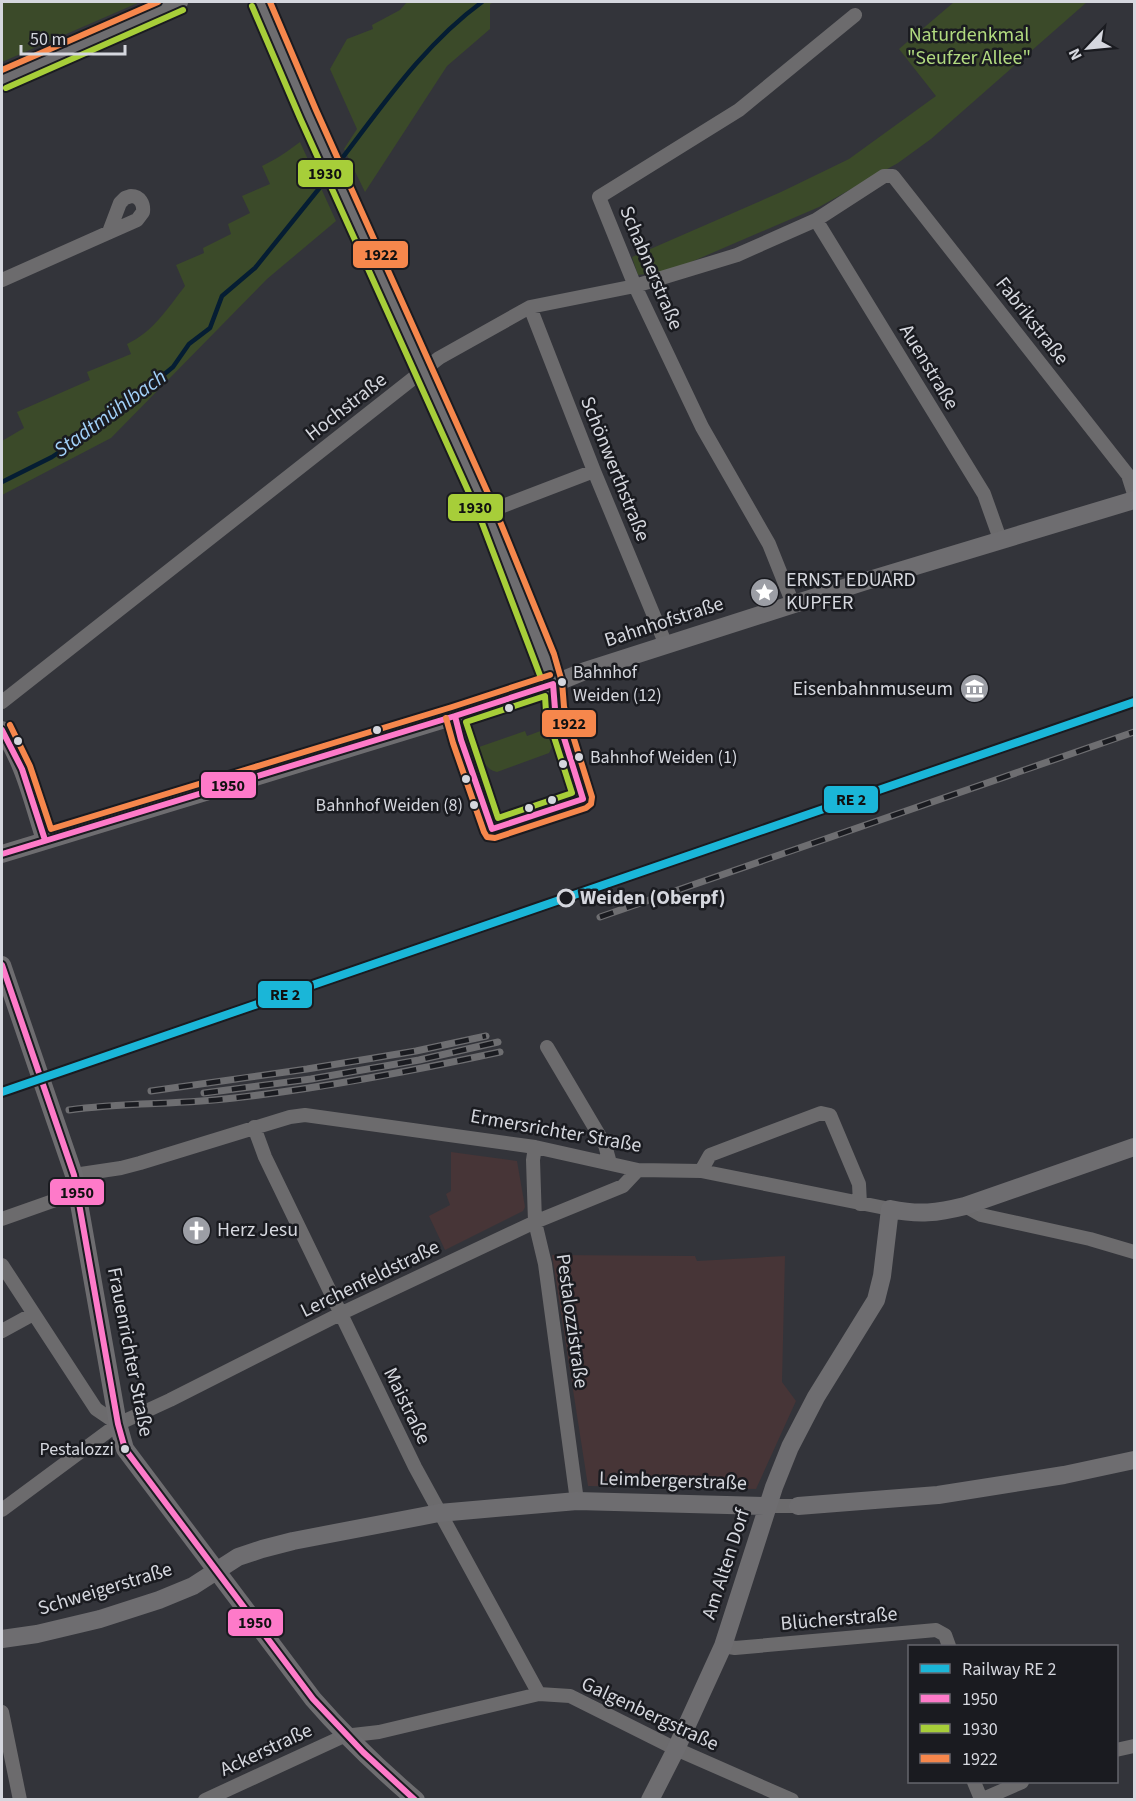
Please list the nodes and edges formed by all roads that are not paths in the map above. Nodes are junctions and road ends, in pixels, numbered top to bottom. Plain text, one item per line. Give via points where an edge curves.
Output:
1 (179, 2) edge
2 (260, 2) edge
3 (855, 15) dead end
4 (2, 80) edge
5 (893, 176) joint
6 (816, 220) junction
7 (109, 232) dead end
8 (2, 280) edge
9 (635, 286) junction
10 (530, 308) junction
11 (424, 371) junction
12 (594, 471) junction
13 (1134, 494) edge
14 (1134, 500) edge
15 (487, 512) junction
16 (1000, 539) junction
17 (794, 604) junction
18 (666, 645) junction
19 (553, 684) junction
20 (2, 702) edge
21 (2, 732) edge
22 (45, 840) junction
23 (2, 854) edge
24 (2, 965) edge
25 (547, 1047) dead end
26 (254, 1127) junction
27 (535, 1147) junction
28 (1134, 1147) edge
29 (610, 1163) junction
30 (638, 1170) junction
31 (701, 1171) junction
32 (74, 1175) junction
33 (67, 1196) dead end
34 (860, 1204) junction
35 (965, 1206) junction
36 (890, 1209) junction
37 (2, 1219) edge
38 (535, 1222) junction
39 (1134, 1252) edge
40 (2, 1265) edge
41 (342, 1313) junction
42 (33, 1314) junction
43 (2, 1331) edge
44 (118, 1424) junction
45 (1134, 1461) edge
46 (577, 1501) junction
47 (768, 1506) junction
48 (798, 1506) joint
49 (2, 1510) edge
50 (440, 1513) junction
51 (217, 1571) junction
52 (2, 1639) edge
53 (948, 1645) edge
54 (723, 1647) junction
55 (539, 1694) junction
56 (2, 1712) edge
57 (344, 1736) junction
58 (1134, 1746) edge
59 (676, 1749) junction
60 (1118, 1750) edge
61 (974, 1783) edge
62 (1020, 1783) edge
63 (212, 1798) edge
64 (981, 1799) edge
65 (20, 1800) edge
66 (416, 1800) edge
67 (650, 1800) edge
68 (792, 1800) edge

1 - 4 main road
2 - 11 main road
3 - 9 street, Schabnerstraße via 739,110 598,196
5 - 6 street, Hochstraße via 884,176
5 - 13 street, Fabrikstraße via 1128,475
6 - 9 street, Hochstraße via 737,255
6 - 16 street, Auenstraße via 984,494
7 - 8 street
9 - 10 street, Hochstraße
9 - 17 street, Schabnerstraße via 702,427 769,544
10 - 11 street, Hochstraße via 439,358
10 - 12 street, Schönwerthstraße
11 - 15 main road
11 - 20 street, Hochstraße
12 - 15 street
12 - 18 street, Schönwerthstraße
14 - 16 main road, Bahnhofstraße
15 - 19 main road
16 - 17 main road, Bahnhofstraße
17 - 18 main road, Bahnhofstraße
18 - 19 main road, Bahnhofstraße
19 - 22 main road, Bahnhofstraße
21 - 22 main road via 22,772
22 - 23 main road, Bahnhofstraße
24 - 32 main road, Frauenrichter Straße
25 - 29 street via 605,1145
26 - 27 street, Ermersrichter Straße via 305,1115
26 - 32 street, Ermersrichter Straße via 140,1164
26 - 41 street, Maistraße
27 - 29 street, Ermersrichter Straße
27 - 38 street, Pestalozzistraße
28 - 35 main road, Ermersrichter Straße
29 - 30 street, Ermersrichter Straße
30 - 31 street, Ermersrichter Straße
30 - 38 street, Lerchenfeldstraße via 623,1186
31 - 34 street, Ermersrichter Straße
31 - 34 street via 710,1155 821,1113 830,1115 859,1184
32 - 44 main road, Frauenrichter Straße
33 - 37 street
34 - 36 street, Ermersrichter Straße
35 - 36 main road, Ermersrichter Straße via 936,1213
35 - 39 street via 981,1215
36 - 47 main road, Am Alten Dorf via 876,1300 801,1423
38 - 41 street, Lerchenfeldstraße
38 - 46 street, Pestalozzistraße via 545,1264
40 - 42 street
41 - 44 street, Lerchenfeldstraße
41 - 50 street, Maistraße
42 - 43 street
42 - 44 street via 96,1409
44 - 49 street, Lerchenfeldstraße
44 - 51 main road, Frauenrichter Straße via 124,1449
45 - 48 main road, Leimbergerstraße via 938,1495
46 - 47 main road, Leimbergerstraße
46 - 50 main road, Leimbergerstraße
47 - 48 street, Leimbergerstraße
47 - 54 main road, Am Alten Dorf
50 - 51 main road, Leimbergerstraße via 293,1541 238,1557
50 - 55 street, Maistraße
51 - 52 main road, Schweigerstraße via 159,1600 100,1619
51 - 57 main road, Frauenrichter Straße
53 - 54 street, Blücherstraße via 945,1635 936,1630
54 - 59 main road, Am Alten Dorf
55 - 57 street, Galgenbergstraße via 379,1732
55 - 59 street, Galgenbergstraße via 570,1695
56 - 65 street
57 - 63 street, Ackerstraße
57 - 66 main road, Frauenrichter Straße
58 - 60 street
59 - 67 main road, Am Alten Dorf
59 - 68 street, Galgenbergstraße
61 - 64 street
62 - 64 street

